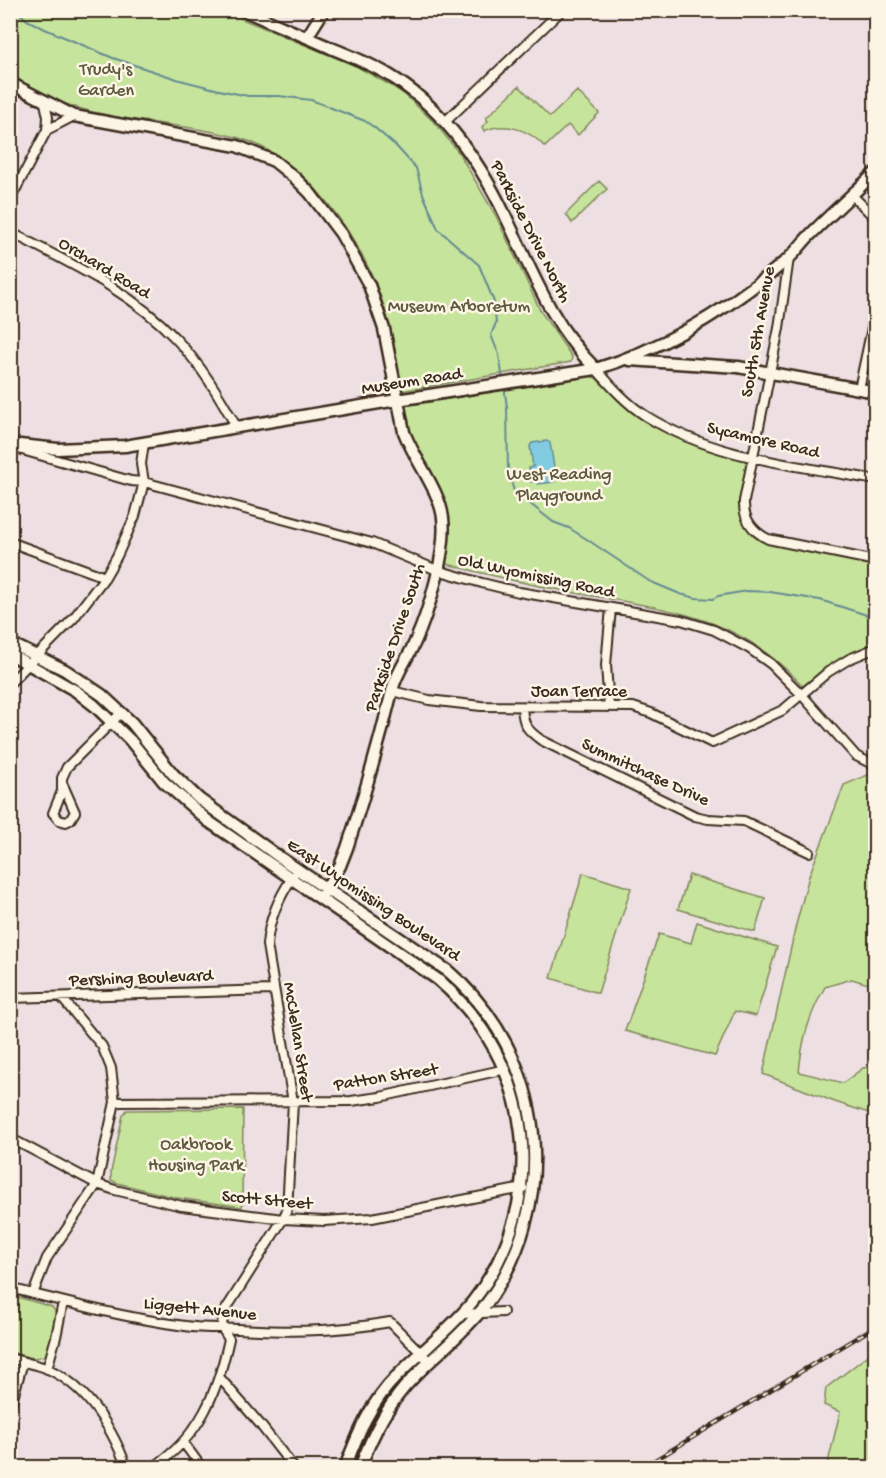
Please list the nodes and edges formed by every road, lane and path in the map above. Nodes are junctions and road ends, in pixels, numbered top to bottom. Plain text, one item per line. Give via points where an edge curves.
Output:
1 (243, 10) edge
2 (324, 10) edge
3 (562, 10) edge
4 (307, 37) junction
5 (10, 83) edge
6 (45, 103) junction
7 (74, 116) junction
8 (445, 122) junction
9 (47, 130) junction
10 (876, 172) edge
11 (852, 195) junction
12 (10, 200) edge
13 (876, 219) edge
14 (10, 232) edge
15 (789, 258) junction
16 (876, 309) edge
17 (626, 360) junction
18 (596, 369) junction
19 (770, 372) junction
20 (859, 389) junction
21 (876, 392) edge
22 (397, 400) junction
23 (237, 428) junction
24 (144, 443) junction
25 (10, 445) edge
26 (753, 457) junction
27 (876, 480) edge
28 (144, 482) junction
29 (10, 542) edge
30 (876, 561) edge
31 (437, 570) junction
32 (105, 577) junction
33 (610, 608) junction
34 (10, 643) edge
35 (876, 648) edge
36 (10, 654) edge
37 (38, 656) junction
38 (29, 665) junction
39 (10, 682) edge
40 (392, 691) junction
41 (802, 695) junction
42 (609, 706) junction
43 (522, 707) junction
44 (122, 712) junction
45 (113, 721) junction
46 (876, 766) edge
47 (63, 785) dead end
48 (809, 852) dead end
49 (294, 874) junction
50 (323, 893) junction
51 (463, 985) junction
52 (273, 990) junction
53 (454, 994) junction
54 (61, 997) junction
55 (10, 998) edge
56 (516, 1066) junction
57 (505, 1070) junction
58 (115, 1102) junction
59 (293, 1102) junction
60 (10, 1138) edge
61 (97, 1184) junction
62 (527, 1187) junction
63 (283, 1219) junction
64 (10, 1288) edge
65 (33, 1294) junction
66 (63, 1302) junction
67 (503, 1312) dead end
68 (462, 1314) junction
69 (478, 1315) junction
70 (222, 1328) junction
71 (421, 1353) junction
72 (10, 1358) edge
73 (23, 1362) junction
74 (430, 1362) junction
75 (47, 1369) junction
76 (220, 1378) junction
77 (10, 1408) edge
78 (369, 1415) junction
79 (380, 1421) junction
80 (183, 1442) junction
81 (127, 1467) edge
82 (152, 1467) edge
83 (202, 1467) edge
84 (294, 1467) edge
85 (345, 1467) edge
86 (360, 1467) edge

1 - 4 street, Parkside Drive North
2 - 4 street
3 - 8 street
4 - 8 street, Parkside Drive North via 390,75
5 - 6 street, Parkside Drive South
6 - 7 street, Parkside Drive South
6 - 9 street
7 - 9 street
7 - 22 street, Parkside Drive South via 237,146 274,161 295,178 341,234 369,285 384,329
8 - 18 street, Parkside Drive North via 483,173 537,285 564,331
9 - 12 street
10 - 11 street, South 5th Avenue
11 - 13 street
11 - 15 street, South 5th Avenue
14 - 23 street, Orchard Road via 127,297 159,322 201,369
15 - 17 street, Museum Road via 717,312
15 - 19 street, South 5th Avenue
16 - 20 street
17 - 18 street, Museum Road
17 - 19 street
18 - 22 street, Museum Road
18 - 26 street, Sycamore Road via 632,405 673,431 705,445
19 - 20 street
19 - 26 street, South 5th Avenue
20 - 21 street
22 - 23 street, Museum Road
22 - 31 street, Parkside Drive South via 409,447 437,497 443,516
23 - 24 street, Museum Road
24 - 25 street, Museum Road via 106,449
24 - 28 street
25 - 28 street, Old Wyomissing Road
26 - 27 street, Sycamore Road
26 - 30 street, South 5th Avenue via 744,508 749,524 761,536
28 - 31 street, Old Wyomissing Road via 361,539
28 - 32 street via 130,527
29 - 32 street
31 - 33 street, Old Wyomissing Road via 519,592
31 - 40 street, Parkside Drive South via 420,629
32 - 37 street
33 - 41 street, Old Wyomissing Road via 681,620 723,634 761,656
33 - 42 street via 606,665
34 - 37 street, East Wyomissing Boulevard
35 - 41 street via 837,666
36 - 38 street, East Wyomissing Boulevard
37 - 38 street
37 - 44 street, East Wyomissing Boulevard via 85,682
38 - 39 street
38 - 45 street, East Wyomissing Boulevard via 76,691
40 - 43 street, Joan Terrace via 452,704
40 - 50 street, Parkside Drive South via 350,839 340,866
41 - 42 street, Joan Terrace via 783,710 712,743 646,711
41 - 46 street, Old Wyomissing Road via 856,756
42 - 43 street, Joan Terrace
43 - 48 street, Summitchase Drive via 529,731 541,740 695,816 744,821
44 - 45 street
44 - 49 street, East Wyomissing Boulevard via 172,774
45 - 47 street via 70,764
45 - 49 street, East Wyomissing Boulevard via 186,803
49 - 50 street, East Wyomissing Boulevard
49 - 52 street, McClellan Street via 275,907 268,929
50 - 51 street, East Wyomissing Boulevard via 438,963
50 - 53 street, East Wyomissing Boulevard
51 - 53 street
51 - 56 street, East Wyomissing Boulevard via 493,1022
52 - 54 street, Pershing Boulevard
52 - 59 street, McClellan Street
53 - 57 street, East Wyomissing Boulevard via 485,1033
54 - 55 street, Pershing Boulevard
54 - 58 street via 102,1046 111,1068
56 - 57 street, Patton Street
56 - 62 street, East Wyomissing Boulevard via 528,1099 534,1135
57 - 59 street, Patton Street via 368,1100
57 - 62 street, East Wyomissing Boulevard via 521,1130
58 - 59 street, Patton Street
58 - 61 street
59 - 63 street, McClellan Street via 287,1210
60 - 61 street, Scott Street
61 - 63 street, Scott Street via 175,1205
61 - 65 street via 46,1258
62 - 63 street, Scott Street via 372,1218
62 - 68 street, East Wyomissing Boulevard via 500,1260
62 - 69 street, East Wyomissing Boulevard via 524,1231 512,1263
63 - 70 street, McClellan Street via 223,1314
64 - 65 street, Liggett Avenue
65 - 66 street, Liggett Avenue
66 - 70 street, Liggett Avenue via 187,1327
66 - 75 street
67 - 69 street
68 - 69 street
68 - 71 street, East Wyomissing Boulevard
69 - 74 street, East Wyomissing Boulevard
70 - 71 street, Liggett Avenue via 303,1332 390,1322
70 - 76 street, McClellan Street via 229,1339
71 - 74 street
71 - 78 street, East Wyomissing Boulevard via 383,1392
72 - 73 street
73 - 75 street
73 - 77 street
74 - 79 street, East Wyomissing Boulevard via 398,1394
75 - 81 street via 70,1384 98,1412
76 - 80 street, McClellan Street via 207,1409
76 - 84 street
78 - 79 street
78 - 85 street, East Wyomissing Boulevard
79 - 86 street, East Wyomissing Boulevard
80 - 82 street, McClellan Street
80 - 83 street

